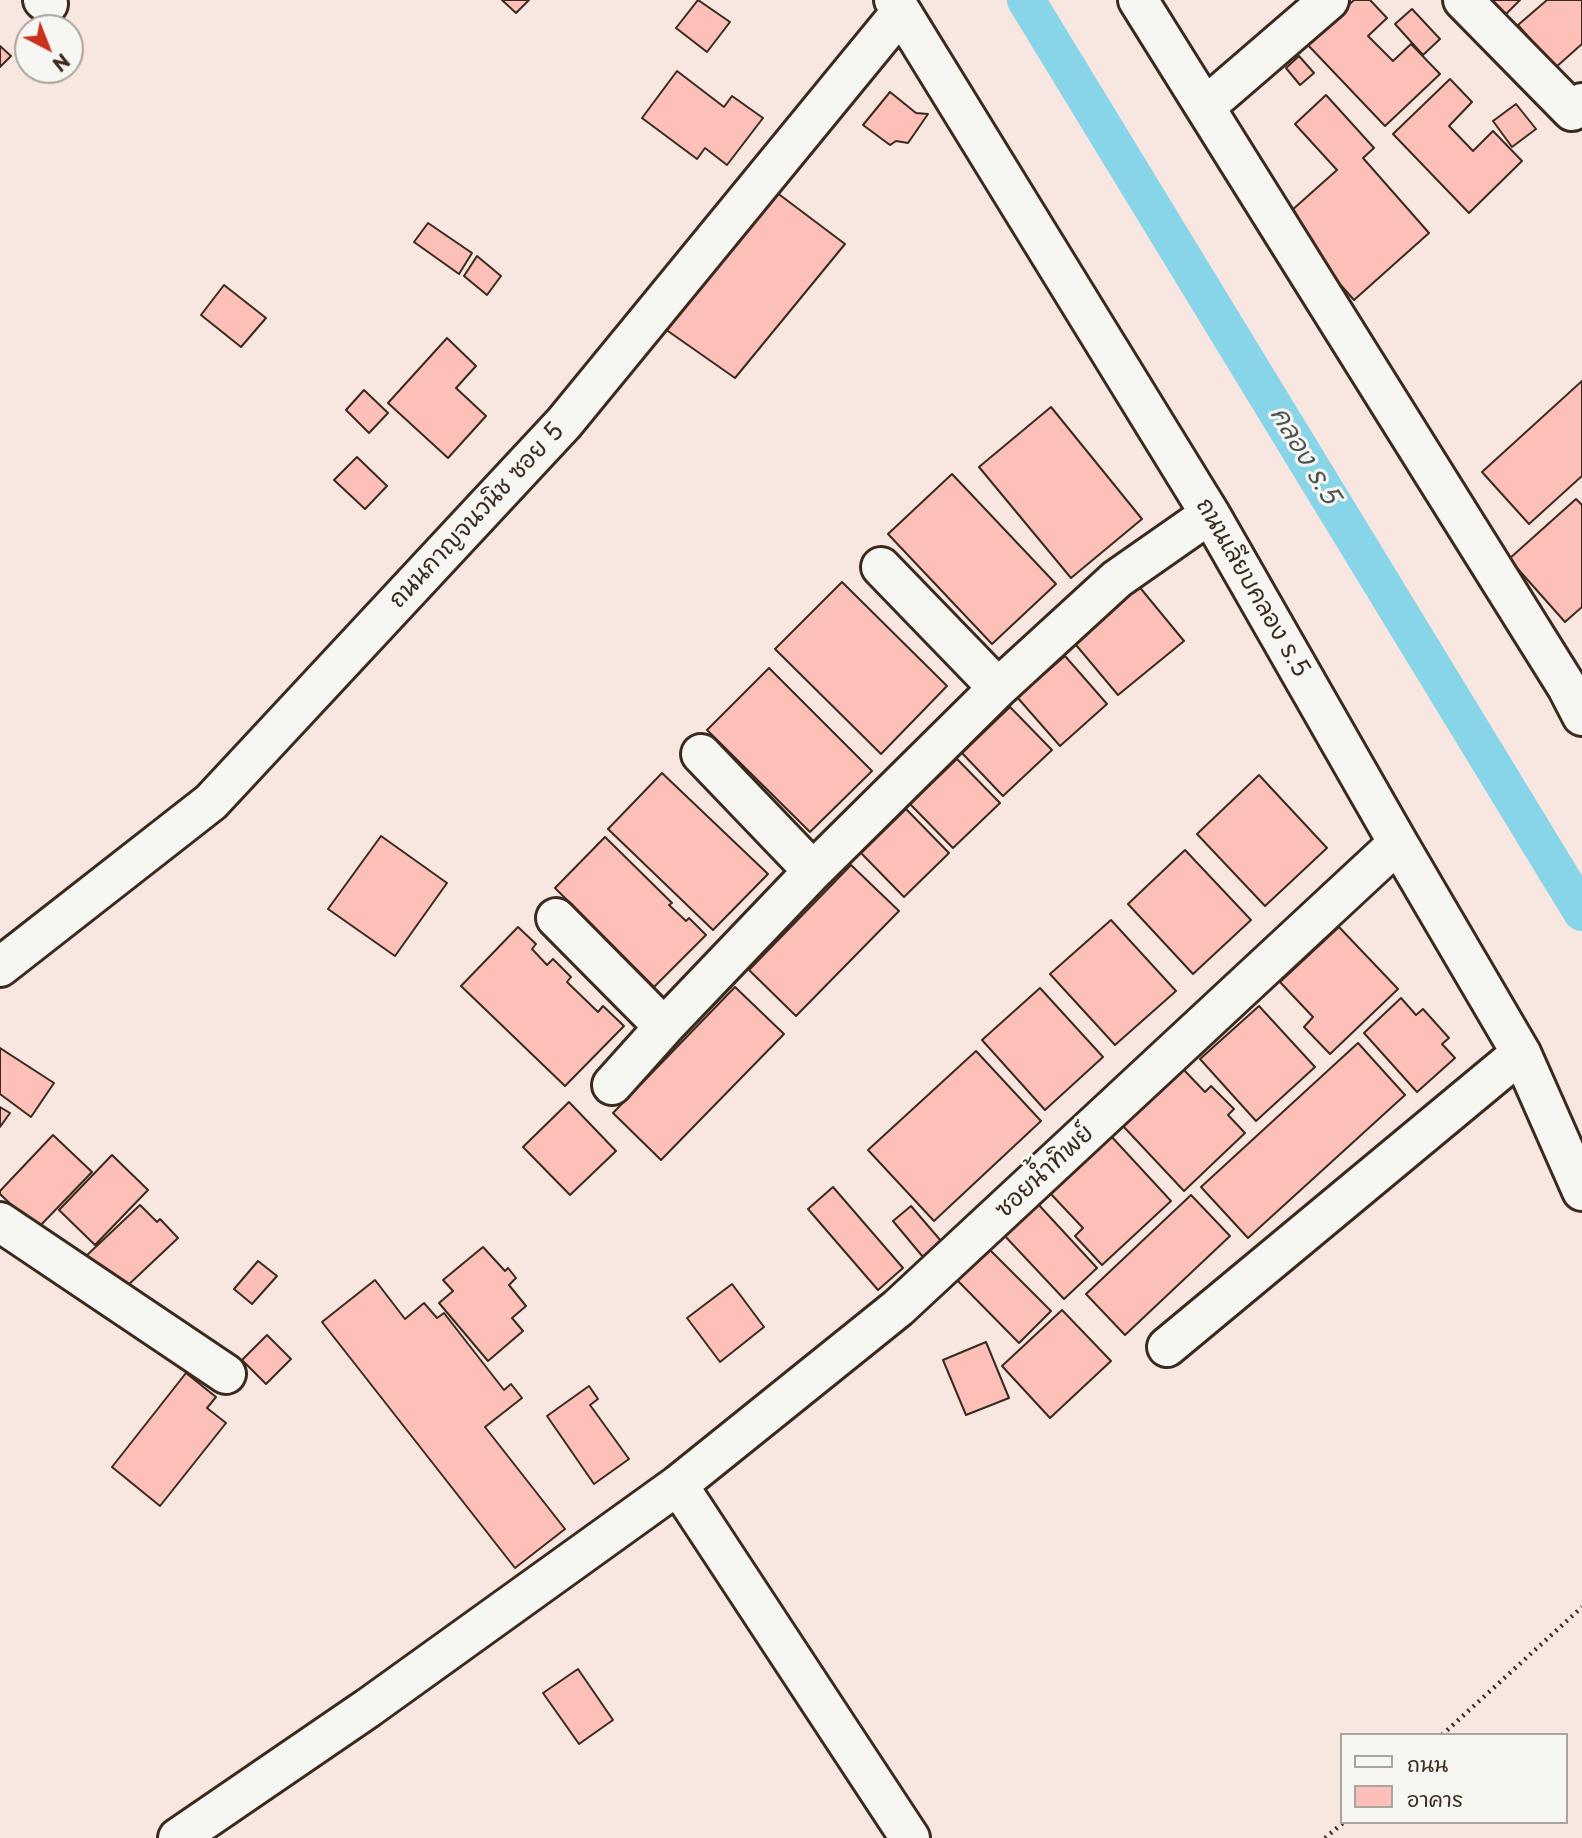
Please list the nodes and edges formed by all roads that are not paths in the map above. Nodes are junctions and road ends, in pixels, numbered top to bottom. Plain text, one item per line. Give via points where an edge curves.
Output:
1 (1138, 0) edge
2 (1329, 0) edge
3 (1463, 0) edge
4 (898, 6) edge
5 (1582, 103) edge
6 (1205, 107) junction
7 (1210, 513) junction
8 (881, 567) dead end
9 (998, 688) junction
10 (1577, 693) edge
11 (701, 754) dead end
12 (1398, 843) junction
13 (813, 871) junction
14 (556, 918) dead end
15 (0, 967) edge
16 (664, 1027) junction
17 (1521, 1053) junction
18 (612, 1085) dead end
19 (1582, 1191) edge
20 (0, 1222) edge
21 (1167, 1348) dead end
22 (226, 1374) dead end
23 (678, 1485) junction
24 (178, 1838) edge
25 (910, 1838) edge

1 - 6 street
2 - 6 street
3 - 5 street via 1572,111
4 - 7 street, ถนนเลียบคลอง ร.5
4 - 15 street, ถนนกาญจนวนิช ซอย 5 via 564,423 211,802
6 - 10 street
7 - 9 street via 1117,579
7 - 12 street, ถนนเลียบคลอง ร.5
8 - 9 street
9 - 13 street
11 - 13 street
12 - 17 street, ถนนเลียบคลอง ร.5
12 - 23 street, ซอยน้ำทิพย์ via 898,1308
13 - 16 street
14 - 16 street
16 - 18 street
17 - 19 street, ถนนเลียบคลอง ร.5
17 - 21 street
20 - 22 street
23 - 24 street, ซอยน้ำทิพย์ via 369,1708
23 - 25 street

